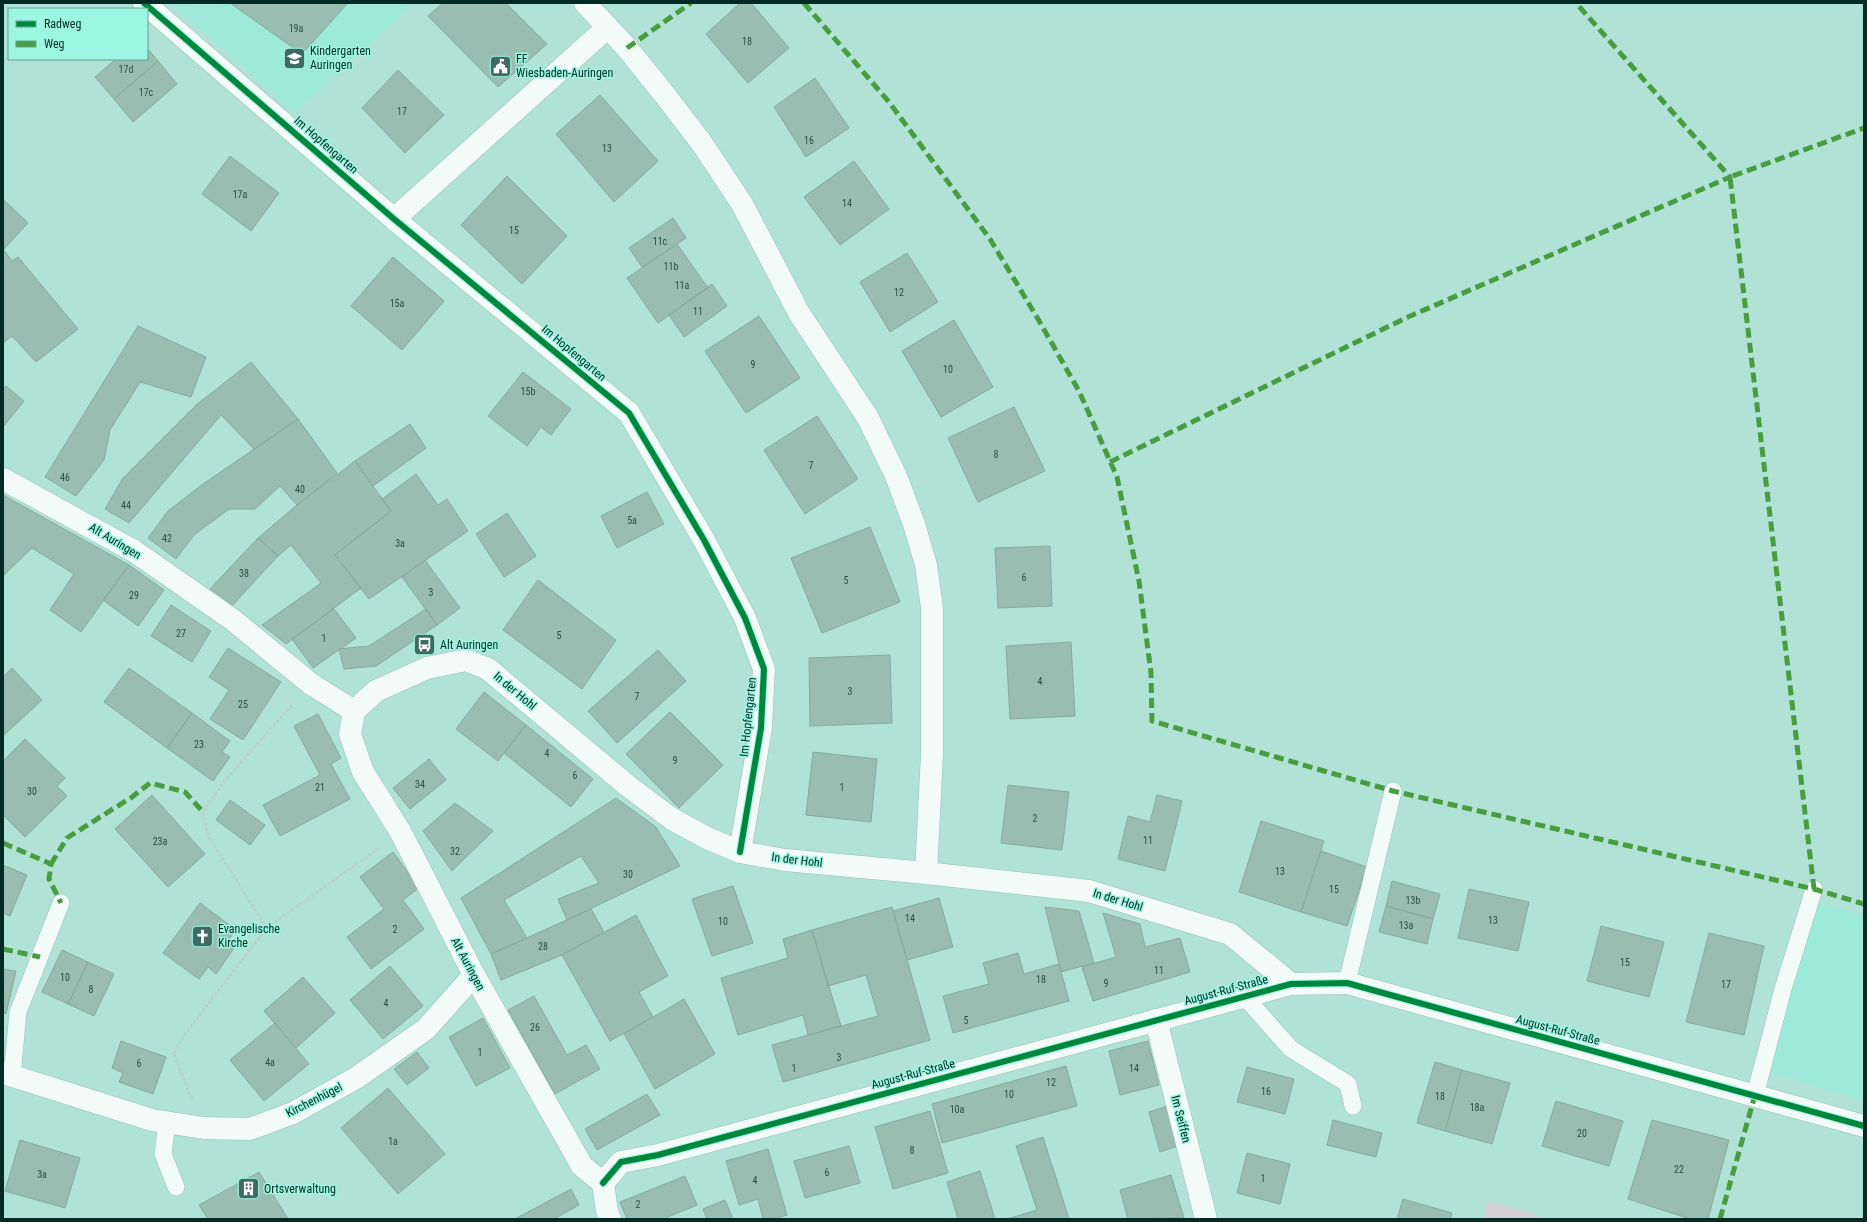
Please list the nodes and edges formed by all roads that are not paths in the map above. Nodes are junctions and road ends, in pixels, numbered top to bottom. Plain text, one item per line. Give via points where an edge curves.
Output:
1 (144, 3) edge
2 (585, 3) edge
3 (608, 27) junction
4 (394, 219) junction
5 (3, 479) edge
6 (354, 711) junction
7 (1393, 791) dead end
8 (740, 852) junction
9 (926, 873) junction
10 (1814, 889) dead end
11 (61, 903) dead end
12 (474, 975) junction
13 (1347, 983) junction
14 (1291, 984) junction
15 (1244, 996) junction
16 (1156, 1020) junction
17 (7, 1075) edge
18 (1755, 1095) junction
19 (1353, 1106) dead end
20 (167, 1122) junction
21 (1864, 1126) edge
22 (603, 1183) junction
23 (176, 1187) dead end
24 (610, 1219) edge
25 (1206, 1219) edge

1 - 4 street, Im Hopfengarten
2 - 3 street
3 - 4 street
3 - 9 street via 703,145 742,204 799,313 868,418 896,476 926,565 932,608 932,754
4 - 8 street, Im Hopfengarten via 629,413 704,540 745,618 764,669 761,728
5 - 6 street, Alt Auringen via 134,552 233,620 311,684
6 - 8 street, In der Hohl via 376,691 427,668 466,660 488,669 628,786 672,819
6 - 12 street, Alt Auringen via 350,734 363,772 400,831
7 - 13 lane
8 - 9 street, In der Hohl via 785,860
9 - 14 street, In der Hohl via 1097,893 1230,934
10 - 18 lane
11 - 17 lane via 18,1012
12 - 20 street, Kirchenhügel via 426,1029 356,1078 293,1113 250,1128 204,1128
12 - 22 street, Alt Auringen via 582,1166
13 - 14 street, August-Ruf-Straße
13 - 18 street, August-Ruf-Straße
14 - 15 street, August-Ruf-Straße
15 - 16 street, August-Ruf-Straße
15 - 19 lane via 1291,1049 1348,1084
16 - 22 street, August-Ruf-Straße via 658,1155 621,1162
16 - 25 street, Im Seiffen
17 - 20 street, Kirchenhügel via 152,1120
18 - 21 street, August-Ruf-Straße
20 - 23 lane via 163,1154
22 - 24 street

